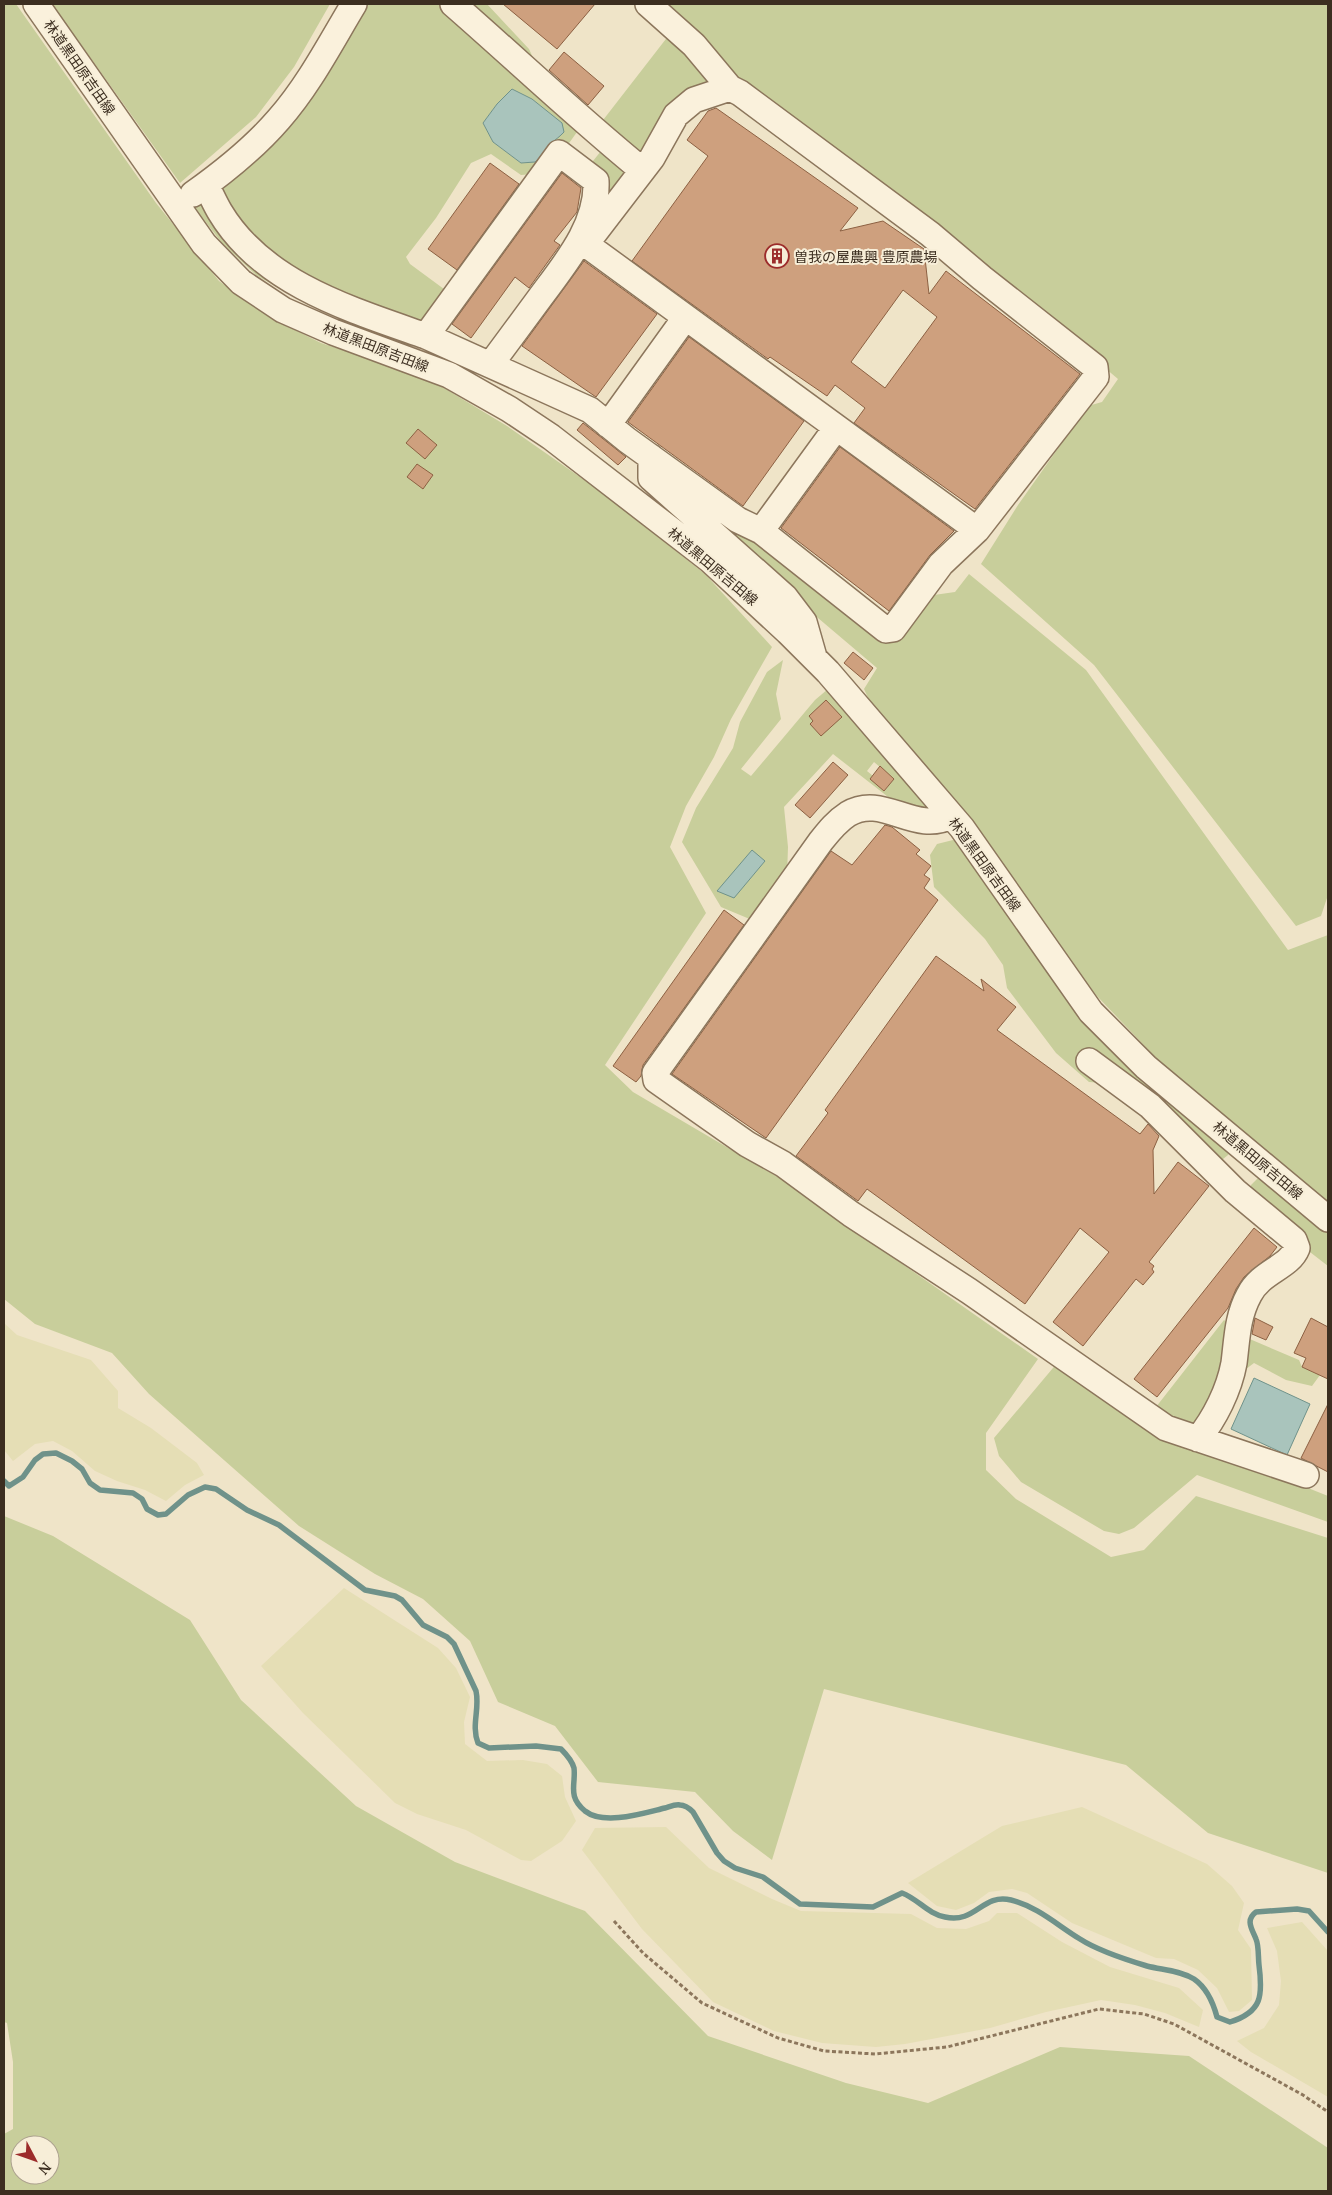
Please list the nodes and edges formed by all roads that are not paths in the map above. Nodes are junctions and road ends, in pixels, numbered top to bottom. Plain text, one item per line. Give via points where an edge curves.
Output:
1 (36, 4) edge
2 (354, 4) edge
3 (453, 4) edge
4 (648, 4) edge
5 (730, 88) junction
6 (596, 132) junction
7 (573, 163) junction
8 (642, 170) junction
9 (206, 185) junction
10 (177, 206) junction
11 (583, 242) junction
12 (685, 318) junction
13 (426, 336) junction
14 (491, 364) junction
15 (608, 425) junction
16 (836, 428) junction
17 (651, 457) junction
18 (761, 530) junction
19 (977, 530) junction
20 (815, 659) junction
21 (951, 816) junction
22 (1088, 1061) dead end
23 (1251, 1155) junction
24 (1228, 1183) junction
25 (1328, 1219) edge
26 (1198, 1439) junction
27 (1306, 1475) dead end

1 - 10 street, 林道黒田原吉田線
2 - 9 street via 312,74 280,119 250,150
3 - 6 street
4 - 5 street via 694,45
5 - 8 street via 694,100 676,116
5 - 19 street via 930,234 1095,367 1096,377
6 - 7 street
6 - 8 street
7 - 11 street via 596,181 597,193
7 - 13 street via 560,153
8 - 11 street
9 - 10 street
9 - 13 street via 220,213 241,239 286,278 358,312
10 - 20 street, 林道黒田原吉田線 via 204,244 240,282 283,310 450,375 551,438 710,560
11 - 12 street
11 - 14 street
12 - 15 street
12 - 16 street
13 - 14 street
14 - 15 street via 555,396 569,399
15 - 17 street
16 - 18 street
16 - 19 street
17 - 18 street via 738,520
17 - 20 street via 651,478 785,597 804,622
18 - 19 street via 886,630 893,629 940,564
20 - 21 street, 林道黒田原吉田線
21 - 23 street, 林道黒田原吉田線 via 1091,1012 1146,1067
21 - 26 street via 939,822 926,822 878,808 861,808 836,823 655,1073 656,1080 977,1296 1166,1428
22 - 24 street via 1150,1106
23 - 24 street
23 - 25 street, 林道黒田原吉田線
24 - 26 street via 1294,1240 1297,1248 1294,1256 1260,1279 1249,1294 1239,1319 1234,1365 1226,1390 1211,1423
26 - 27 street

